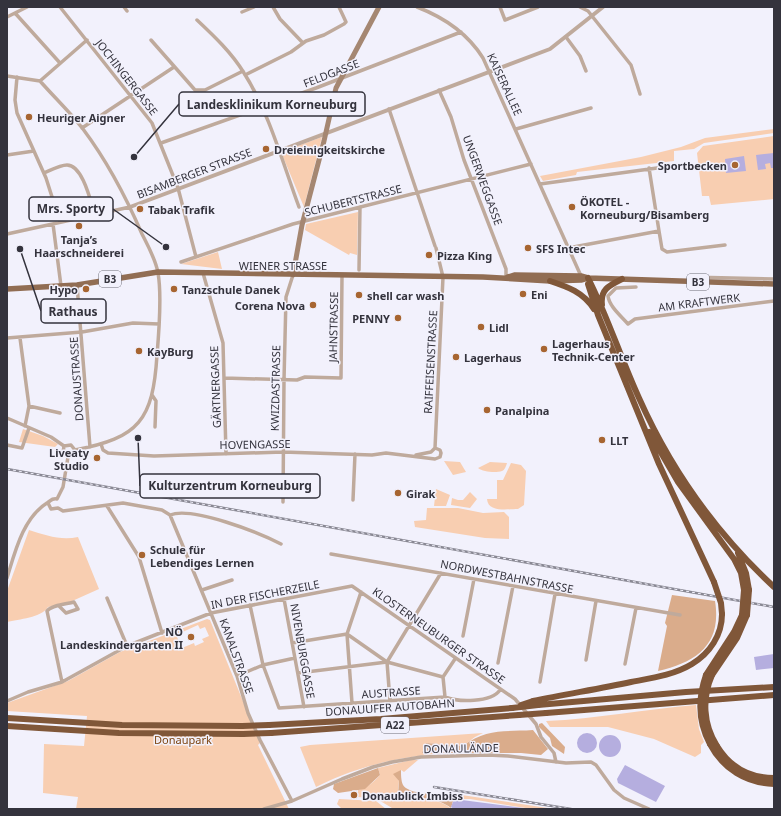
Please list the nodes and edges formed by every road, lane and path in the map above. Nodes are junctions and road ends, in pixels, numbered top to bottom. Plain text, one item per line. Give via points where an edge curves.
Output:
1 (26, 7) edge
2 (60, 7) edge
3 (124, 7) edge
4 (254, 7) edge
5 (273, 7) edge
6 (339, 7) edge
7 (379, 7) edge
8 (417, 7) edge
9 (500, 7) edge
10 (538, 7) edge
11 (580, 7) edge
12 (603, 7) edge
13 (127, 11) dead end
14 (242, 12) dead end
15 (15, 14) junction
16 (592, 16) junction
17 (7, 17) edge
18 (197, 20) dead end
19 (461, 32) junction
20 (566, 37) junction
21 (87, 40) junction
22 (151, 40) dead end
23 (302, 43) junction
24 (60, 63) junction
25 (174, 67) junction
26 (243, 71) junction
27 (586, 71) dead end
28 (489, 72) junction
29 (245, 75) junction
30 (7, 76) edge
31 (16, 77) junction
32 (339, 80) junction
33 (40, 81) junction
34 (439, 90) junction
35 (640, 94) dead end
36 (131, 96) junction
37 (262, 108) junction
38 (591, 108) dead end
39 (389, 109) junction
40 (82, 128) junction
41 (516, 129) junction
42 (326, 133) junction
43 (161, 143) junction
44 (34, 151) junction
45 (278, 151) junction
46 (7, 155) edge
47 (531, 164) junction
48 (679, 165) dead end
49 (649, 168) junction
50 (44, 173) junction
51 (472, 180) junction
52 (540, 184) junction
53 (178, 188) junction
54 (418, 193) junction
55 (130, 207) junction
56 (299, 207) dead end
57 (360, 207) junction
58 (95, 215) junction
59 (60, 222) junction
60 (303, 222) junction
61 (53, 224) junction
62 (659, 231) junction
63 (7, 234) edge
64 (725, 245) dead end
65 (568, 248) junction
66 (196, 257) junction
67 (181, 262) dead end
68 (359, 270) dead end
69 (158, 272) junction
70 (203, 273) junction
71 (292, 275) junction
72 (580, 275) junction
73 (342, 276) junction
74 (443, 277) junction
75 (506, 278) junction
76 (588, 278) junction
77 (622, 279) junction
78 (774, 279) edge
79 (550, 280) junction
80 (724, 281) junction
81 (774, 284) edge
82 (77, 285) junction
83 (61, 286) junction
84 (636, 287) dead end
85 (7, 289) edge
86 (774, 301) edge
87 (602, 308) junction
88 (598, 315) junction
89 (159, 324) junction
90 (82, 332) junction
91 (7, 338) edge
92 (20, 338) junction
93 (224, 378) junction
94 (284, 380) junction
95 (152, 395) junction
96 (28, 406) junction
97 (60, 413) dead end
98 (7, 418) edge
99 (641, 419) junction
100 (27, 427) junction
101 (155, 427) dead end
102 (101, 444) junction
103 (7, 445) edge
104 (64, 446) junction
105 (90, 447) junction
106 (435, 448) junction
107 (75, 450) junction
108 (283, 452) junction
109 (431, 452) junction
110 (226, 454) junction
111 (355, 454) junction
112 (413, 456) junction
113 (68, 457) junction
114 (433, 458) junction
115 (57, 499) junction
116 (353, 500) dead end
117 (283, 502) dead end
118 (48, 503) junction
119 (107, 506) junction
120 (58, 508) junction
121 (170, 515) junction
122 (718, 532) junction
123 (281, 544) dead end
124 (734, 552) junction
125 (331, 554) dead end
126 (7, 563) edge
127 (12, 564) junction
128 (441, 573) junction
129 (7, 578) edge
130 (474, 579) junction
131 (232, 580) dead end
132 (352, 586) joint
133 (513, 586) junction
134 (774, 587) edge
135 (202, 590) junction
136 (361, 592) junction
137 (555, 594) junction
138 (107, 598) dead end
139 (284, 599) junction
140 (596, 601) junction
141 (250, 605) junction
142 (59, 606) junction
143 (636, 608) junction
144 (211, 613) junction
145 (680, 615) dead end
146 (409, 626) junction
147 (162, 633) junction
148 (347, 634) junction
149 (463, 636) dead end
150 (292, 643) junction
151 (127, 646) junction
152 (295, 658) junction
153 (456, 659) junction
154 (586, 660) dead end
155 (387, 662) junction
156 (498, 663) dead end
157 (625, 664) dead end
158 (263, 665) junction
159 (350, 666) junction
160 (298, 673) junction
161 (709, 675) junction
162 (237, 676) junction
163 (443, 677) junction
164 (62, 682) junction
165 (540, 682) dead end
166 (774, 687) edge
167 (500, 690) junction
168 (774, 695) edge
169 (445, 697) junction
170 (7, 701) edge
171 (390, 701) junction
172 (352, 703) junction
173 (304, 707) junction
174 (512, 708) junction
175 (7, 718) edge
176 (7, 726) edge
177 (556, 762) junction
178 (774, 778) edge
179 (774, 784) edge
180 (292, 801) junction
181 (264, 809) edge
182 (649, 809) edge

1 - 15 street
2 - 21 street, JOCHINGERGASSE
3 - 13 street
4 - 14 street
5 - 23 street via 280,19
6 - 23 street via 346,22
7 - 32 main road
8 - 19 street, KAISERALLEE via 444,20
9 - 10 street via 505,20
11 - 16 street
12 - 16 street, BISAMBERGER STRASSE
15 - 17 street
15 - 24 street
16 - 20 street, BISAMBERGER STRASSE
16 - 35 street via 631,65
18 - 26 street
19 - 28 street, KAISERALLEE via 478,50
19 - 32 street, FELDGASSE
20 - 27 street via 580,56
20 - 28 street, BISAMBERGER STRASSE via 550,49
21 - 24 street
21 - 36 street, JOCHINGERGASSE
22 - 25 street
23 - 29 street via 291,52
24 - 33 street
25 - 26 street via 200,91
25 - 36 street
26 - 29 street
28 - 34 street, BISAMBERGER STRASSE
28 - 41 street, KAISERALLEE
29 - 37 street
30 - 31 street
31 - 33 street
31 - 44 street via 17,113
32 - 37 street, FELDGASSE
32 - 42 main road via 331,103
33 - 40 street
34 - 39 street, BISAMBERGER STRASSE
34 - 51 street, UNGERWEGGASSE
36 - 40 street
36 - 43 street, JOCHINGERGASSE via 152,123
37 - 43 street, FELDGASSE
37 - 45 street
38 - 41 street, KAISERALLEE
39 - 42 street, BISAMBERGER STRASSE
39 - 54 street, RAIFFEISENSTRASSE
40 - 55 street
41 - 47 street, KAISERALLEE
42 - 45 street, BISAMBERGER STRASSE
42 - 60 main road
43 - 53 street, JOCHINGERGASSE
44 - 46 street
44 - 50 street
45 - 53 street, BISAMBERGER STRASSE
45 - 56 street
47 - 51 street, SCHUBERTSTRASSE
47 - 52 street, KAISERALLEE
48 - 49 street
49 - 52 street
49 - 62 street
50 - 58 street via 71,166 82,178
50 - 59 street
51 - 54 street, SCHUBERTSTRASSE
51 - 75 street, UNGERWEGGASSE via 506,269
52 - 65 street, KAISERALLEE
53 - 55 street, BISAMBERGER STRASSE
53 - 66 street, JOCHINGERGASSE
54 - 57 street, SCHUBERTSTRASSE
54 - 74 street, RAIFFEISENSTRASSE
55 - 58 street, BISAMBERGER STRASSE
55 - 69 street
57 - 60 street, SCHUBERTSTRASSE
57 - 68 street
58 - 59 street, BISAMBERGER STRASSE
59 - 61 street, BISAMBERGER STRASSE
60 - 66 street, SCHUBERTSTRASSE
60 - 71 main road
61 - 63 street, BISAMBERGER STRASSE
61 - 83 street
62 - 64 street via 662,248 667,252
62 - 65 street
65 - 72 street, KAISERALLEE
66 - 67 street, SCHUBERTSTRASSE
69 - 70 main road, WIENER STRASSE / B3
69 - 82 main road, WIENER STRASSE / B3
69 - 89 street
70 - 71 main road, WIENER STRASSE / B3
70 - 93 street, GÄRTNERGASSE via 223,342
71 - 73 main road, WIENER STRASSE / B3
71 - 94 street, KWIZDASTRASSE via 286,297
72 - 75 main road, WIENER STRASSE / B3 via 515,275
72 - 76 main road, WIENER STRASSE / B3
73 - 74 main road, WIENER STRASSE / B3
73 - 94 street, JAHNSTRASSE via 341,378
74 - 75 main road, WIENER STRASSE / B3
74 - 106 street, RAIFFEISENSTRASSE
75 - 79 main road, WIENER STRASSE / B3
76 - 77 main road, WIENER STRASSE / B3
76 - 79 main road, WIENER STRASSE / B3
76 - 87 highway
76 - 88 highway via 588,286
77 - 80 main road, WIENER STRASSE / B3
77 - 87 highway via 605,290 601,299
78 - 80 street
79 - 88 highway via 582,295
80 - 81 main road, WIENER STRASSE / B3
82 - 83 main road, WIENER STRASSE / B3
82 - 90 street, DONAUSTRASSE
83 - 85 main road, B3
84 - 86 street, AM KRAFTWERK via 616,288 608,296 612,306 628,324 635,319
87 - 122 highway via 631,381 654,429
88 - 99 highway
89 - 90 street via 133,323
89 - 95 street via 156,376
90 - 92 street
90 - 105 street, DONAUSTRASSE
91 - 92 street
92 - 96 street
93 - 94 street
93 - 110 street, GÄRTNERGASSE
94 - 108 street, KWIZDASTRASSE
95 - 101 street via 156,401
95 - 102 street via 136,426 126,434
96 - 97 street
96 - 100 street
98 - 100 street
99 - 122 highway via 666,464
99 - 174 highway, bridge via 661,470 714,582 721,603 719,632 712,646 698,660 683,668 640,681 533,700
100 - 103 street via 22,448
100 - 104 street via 51,437
102 - 105 street
102 - 110 street, HOVENGASSE via 103,450 108,453 146,456
104 - 107 street via 71,445
104 - 113 street via 63,453
105 - 107 street
106 - 109 street
106 - 114 street, HOVENGASSE via 440,450 441,455 437,459
107 - 113 street via 73,455
108 - 110 street, HOVENGASSE
108 - 111 street, HOVENGASSE
108 - 117 street, KWIZDASTRASSE
109 - 112 street, HOVENGASSE
109 - 114 street
111 - 112 street, HOVENGASSE via 386,453
111 - 116 street
112 - 114 street, HOVENGASSE
113 - 115 street via 63,487
115 - 118 street via 52,499
115 - 120 street
118 - 120 street via 51,509
118 - 127 street via 33,514 22,535
119 - 120 street via 66,510
119 - 121 street via 128,504 162,510
119 - 147 street via 139,557
121 - 123 street via 182,512 221,521 258,533
121 - 135 street, KANALSTRASSE
122 - 124 highway
124 - 134 highway
124 - 161 highway, bridge via 746,590 744,615 737,638
125 - 128 street, NORDWESTBAHNSTRASSE
126 - 127 street
127 - 129 street
128 - 130 street, NORDWESTBAHNSTRASSE
128 - 146 street
130 - 133 street, NORDWESTBAHNSTRASSE
130 - 149 street
131 - 135 street
132 - 136 street, KLOSTERNEUBURGER STRASSE
132 - 139 street, IN DER FISCHERZEILE
133 - 137 street, NORDWESTBAHNSTRASSE
133 - 156 street
135 - 144 street, KANALSTRASSE
136 - 146 street, KLOSTERNEUBURGER STRASSE
136 - 148 street
137 - 140 street, NORDWESTBAHNSTRASSE
137 - 165 street
138 - 151 street
139 - 141 street, IN DER FISCHERZEILE
139 - 150 street, NIVENBURGGASSE
140 - 143 street, NORDWESTBAHNSTRASSE
140 - 154 street
141 - 144 street, IN DER FISCHERZEILE
141 - 158 street
142 - 142 street via 75,602 78,609 66,613
142 - 164 street via 49,608 47,614
143 - 145 street, NORDWESTBAHNSTRASSE
143 - 157 street
144 - 147 street, IN DER FISCHERZEILE
144 - 162 street, KANALSTRASSE
146 - 153 street, KLOSTERNEUBURGER STRASSE
146 - 155 street
147 - 151 street, IN DER FISCHERZEILE
148 - 150 street
148 - 155 street
148 - 159 street
150 - 152 street, NIVENBURGGASSE
151 - 164 street, IN DER FISCHERZEILE
152 - 158 street
152 - 160 street, NIVENBURGGASSE
153 - 163 street
153 - 167 street, KLOSTERNEUBURGER STRASSE
155 - 159 street
155 - 163 street
155 - 171 street
158 - 162 street
158 - 173 street, AUSTRASSE via 279,708
159 - 160 street
159 - 172 street
160 - 173 street, NIVENBURGGASSE
161 - 178 highway, bridge via 705,712 717,746 727,760 740,770 754,776
161 - 179 highway, bridge via 702,691 700,711 710,744 724,764 737,774 755,782
162 - 180 street, KANALSTRASSE via 260,740
163 - 169 street
164 - 170 street, IN DER FISCHERZEILE
166 - 174 highway, DONAUUFER AUTOBAHN / A22, bridge via 686,692
167 - 169 street, AUSTRASSE via 494,696 482,698 452,700
167 - 177 street, KLOSTERNEUBURGER STRASSE via 515,700 534,721 541,737 554,753
168 - 176 highway, DONAUUFER AUTOBAHN / A22, bridge via 271,733 119,733
169 - 171 street, AUSTRASSE
171 - 172 street, AUSTRASSE
172 - 173 street, AUSTRASSE
174 - 175 highway, DONAUUFER AUTOBAHN / A22, bridge via 381,719 242,726 122,725
177 - 180 street, DONAULÄNDE via 495,755 404,759 373,767
177 - 182 street, DONAULÄNDE via 593,764 614,790 624,798
180 - 181 street, DONAULÄNDE

